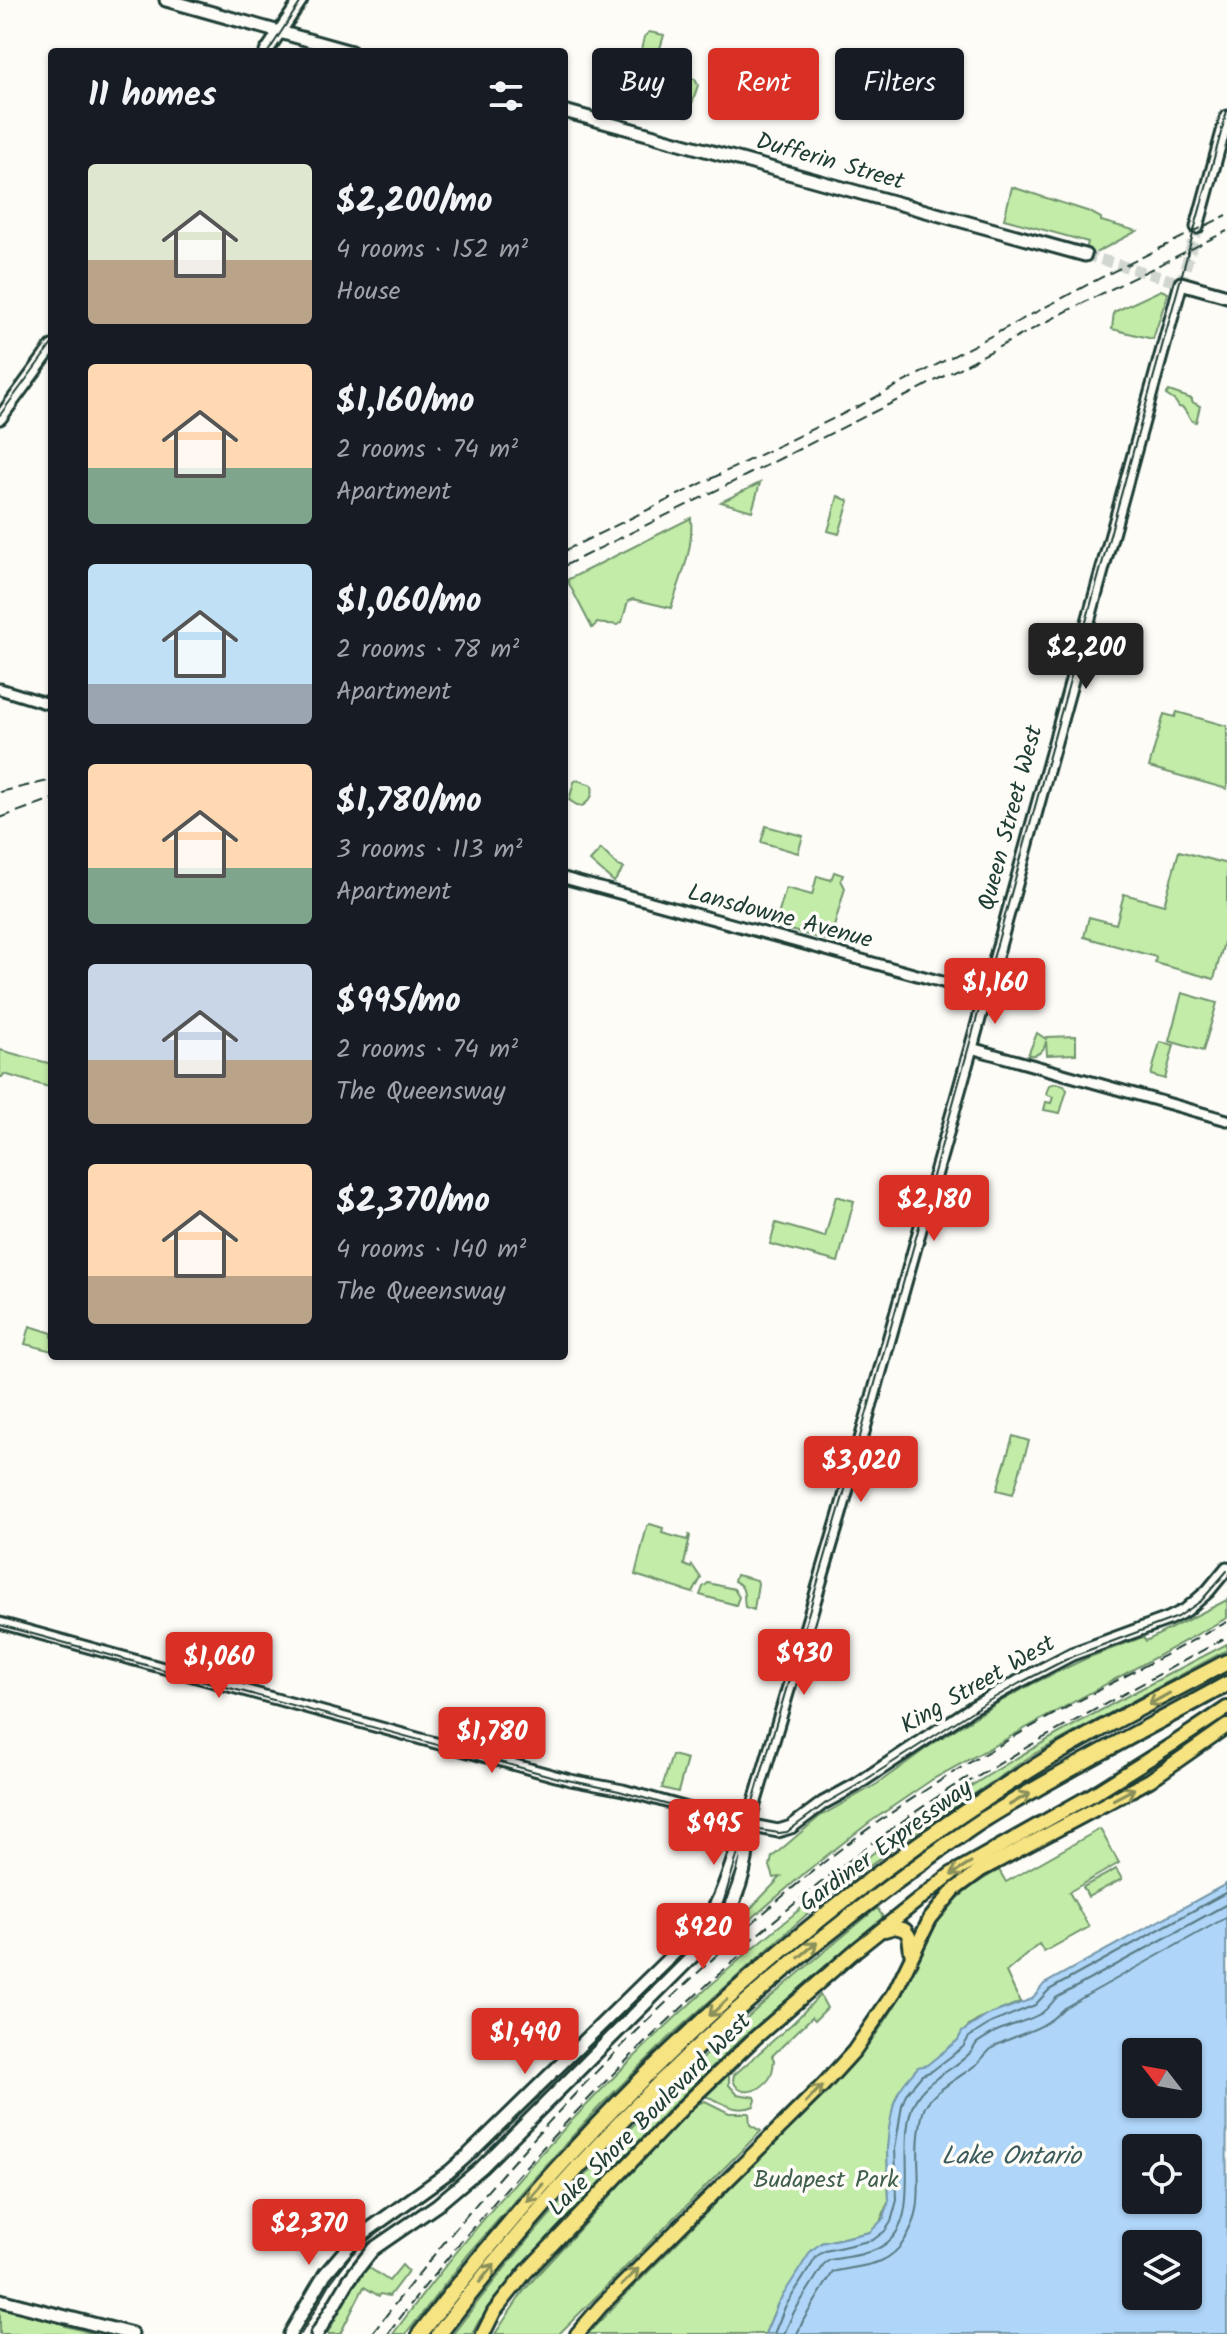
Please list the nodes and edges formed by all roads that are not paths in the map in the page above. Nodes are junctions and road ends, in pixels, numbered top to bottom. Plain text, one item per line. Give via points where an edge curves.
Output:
1 (166, 0) edge
2 (301, 0) edge
3 (280, 32) junction
4 (269, 48) edge
5 (337, 48) edge
6 (568, 112) edge
7 (1227, 117) edge
8 (1197, 227) tunnel mouth
9 (1085, 255) tunnel mouth
10 (1227, 296) edge
11 (48, 352) edge
12 (0, 418) edge
13 (0, 689) edge
14 (48, 704) edge
15 (568, 879) edge
16 (986, 994) junction
17 (971, 1048) junction
18 (1227, 1120) edge
19 (1227, 1568) edge
20 (0, 1623) edge
21 (1227, 1662) edge
22 (1227, 1684) edge
23 (1227, 1708) edge
24 (1227, 1726) edge
25 (748, 1825) junction
26 (878, 1933) junction
27 (911, 1955) junction
28 (0, 2300) edge
29 (588, 2321) junction
30 (132, 2334) edge
31 (290, 2334) edge
32 (317, 2334) edge
33 (420, 2334) edge
34 (439, 2334) edge
35 (480, 2334) edge
36 (570, 2334) edge
37 (577, 2334) edge

1 - 3 main road
2 - 3 main road
3 - 4 main road
3 - 5 main road
6 - 9 main road, Dufferin Street
7 - 8 main road
10 - 16 main road, Queen Street West via 1181,283
11 - 12 main road
13 - 14 street
15 - 16 street, Lansdowne Avenue
16 - 17 main road, Queen Street West
17 - 18 street
17 - 25 main road, Queen Street West
19 - 25 main road, King Street West via 1186,1610 1072,1654 1018,1682 791,1827 778,1831
20 - 25 street
21 -> 33 highway, Gardiner Expressway via 1013,1782 902,1858 775,1957 618,2103 480,2257
34 -> 22 highway, Gardiner Expressway via 519,2235 634,2109 824,1937 984,1820
23 -> 26 highway, Lake Shore Boulevard West via 1090,1796 951,1874
27 -> 24 highway via 936,1909 968,1879 1150,1780
25 - 31 main road via 725,1888 702,1926 468,2155 353,2241 325,2274
25 - 32 main road via 739,1883 730,1910 711,1938 482,2167 373,2249
26 - 27 highway via 895,1927 905,1930
26 - 35 highway, Lake Shore Boulevard West via 687,2103 526,2272
29 -> 27 highway via 854,2051 895,1991
28 - 30 main road
29 - 36 highway
29 - 37 highway

